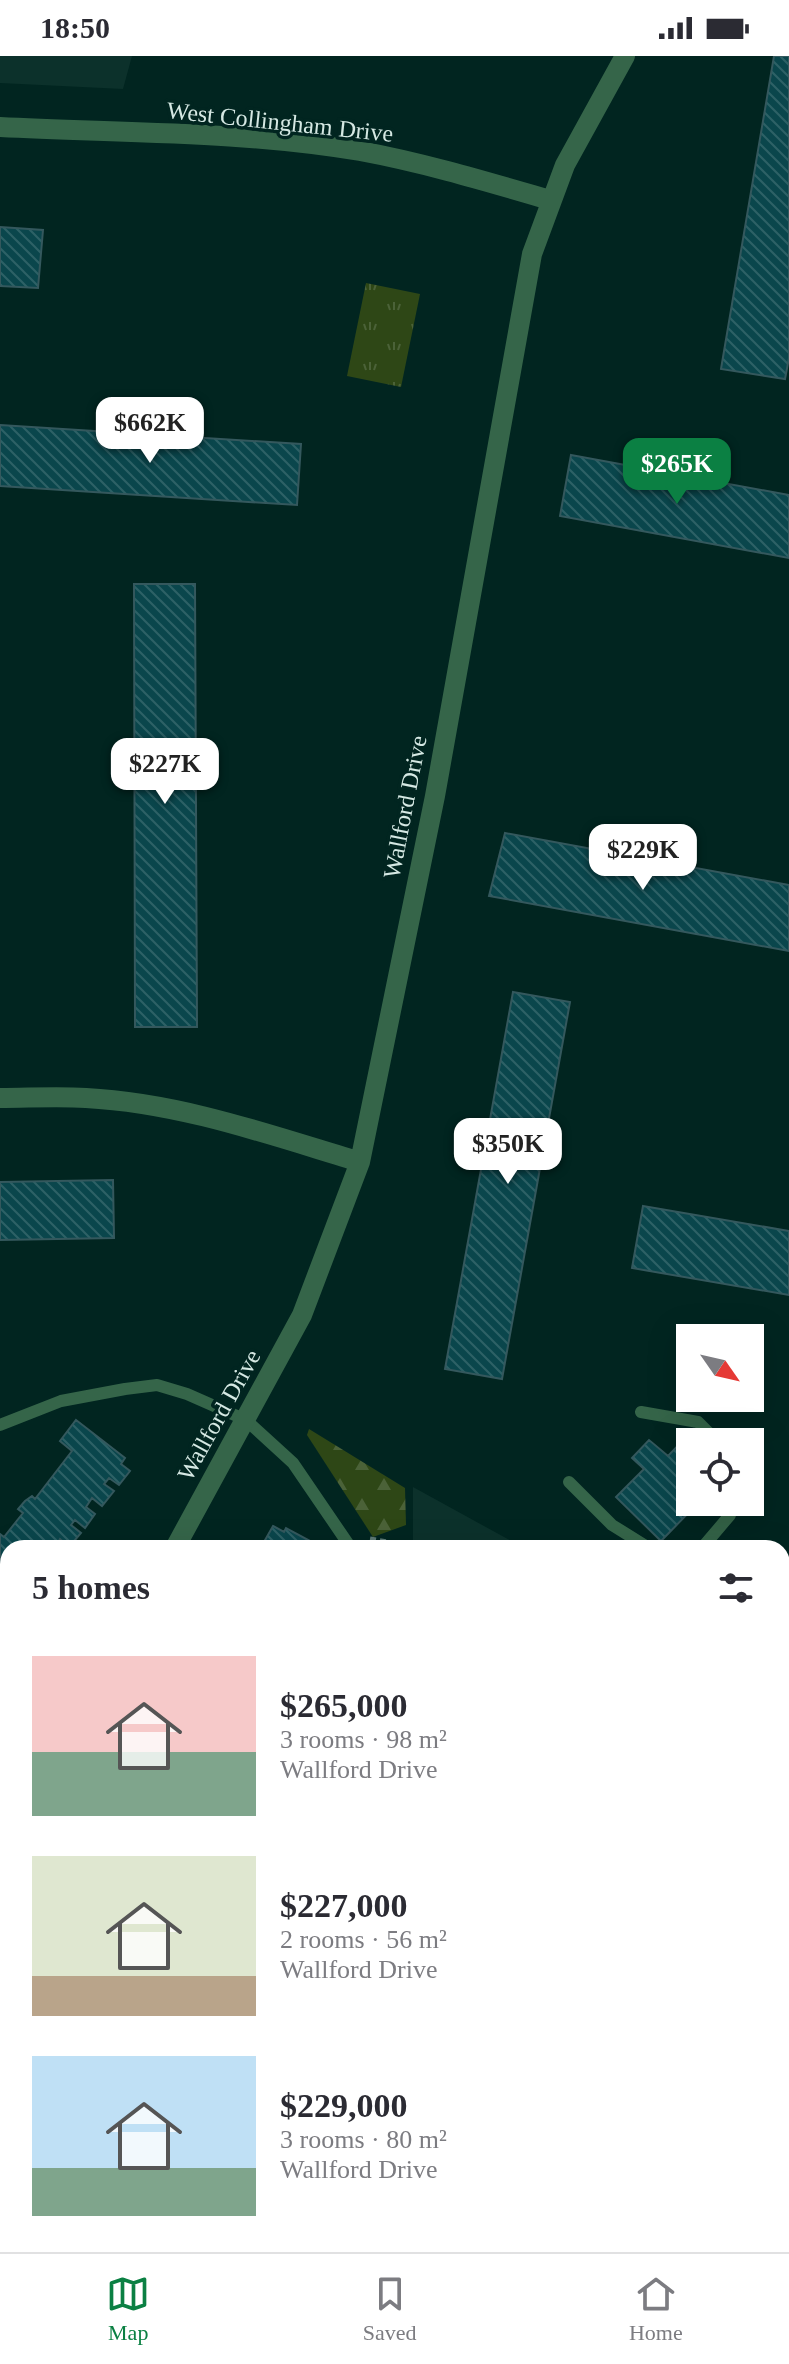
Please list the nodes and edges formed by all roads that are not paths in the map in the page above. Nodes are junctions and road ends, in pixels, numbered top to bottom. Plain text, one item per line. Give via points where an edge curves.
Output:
1 (625, 56) edge
2 (0, 127) edge
3 (550, 200) junction
4 (0, 1098) edge
5 (360, 1162) junction
6 (641, 1412) dead end
7 (246, 1420) junction
8 (0, 1425) edge
9 (704, 1428) edge
10 (569, 1482) dead end
11 (729, 1516) edge
12 (179, 1540) edge
13 (346, 1540) edge
14 (636, 1540) edge
15 (709, 1540) edge

1 - 3 street, Wallford Drive
2 - 3 street, West Collingham Drive via 244,139 359,151
3 - 5 street, Wallford Drive via 532,254 435,796
4 - 5 street via 86,1098 171,1109
5 - 7 street, Wallford Drive via 302,1315
6 - 9 lane via 698,1422
7 - 8 lane via 157,1385 61,1401
7 - 12 street, Wallford Drive
7 - 13 lane via 293,1463
10 - 14 lane via 612,1525
11 - 15 lane

